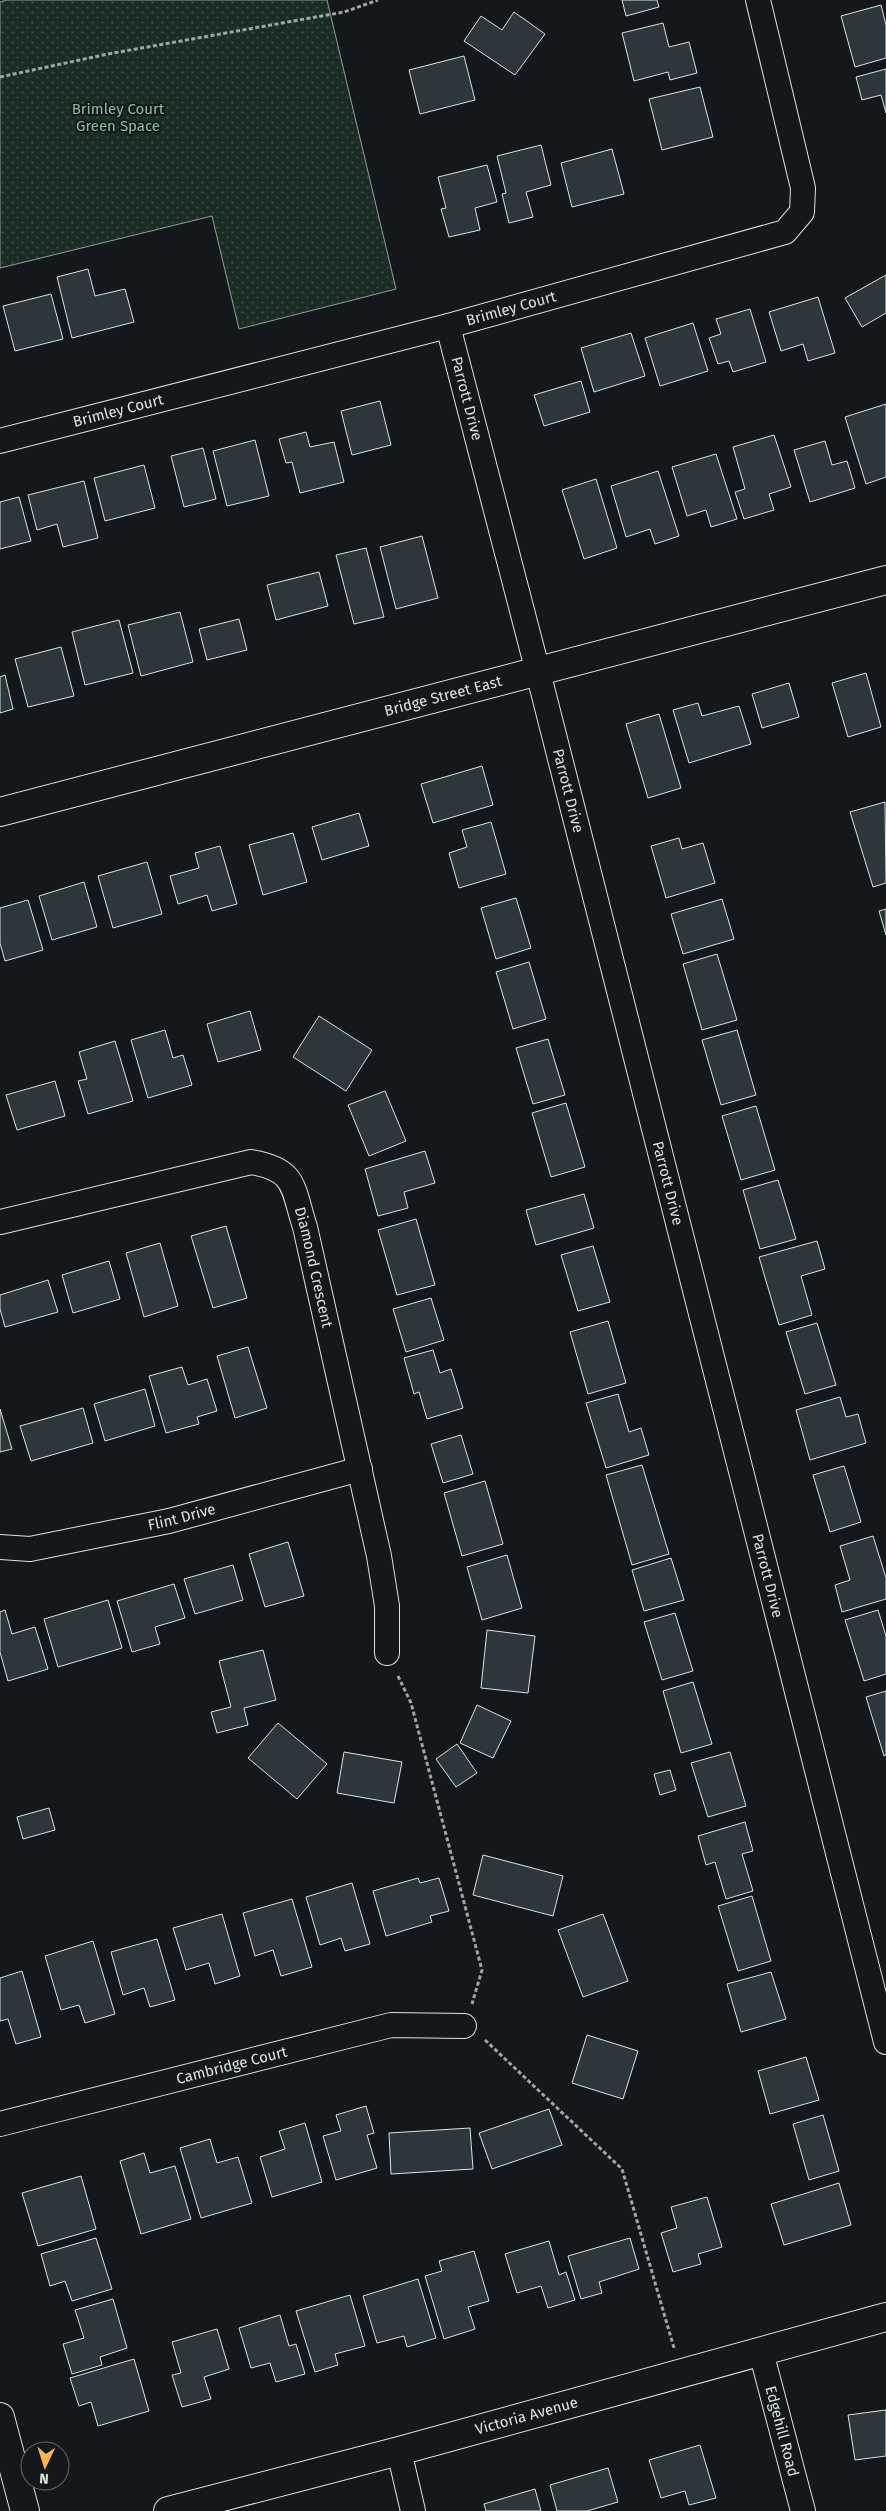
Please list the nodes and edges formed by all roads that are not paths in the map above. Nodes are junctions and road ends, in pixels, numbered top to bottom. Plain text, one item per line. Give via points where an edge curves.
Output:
1 (758, 0) edge
2 (448, 326) junction
3 (0, 441) edge
4 (886, 580) edge
5 (538, 672) junction
6 (0, 812) edge
7 (0, 1222) edge
8 (360, 1469) junction
9 (0, 1547) edge
10 (387, 1653) road end
11 (464, 2026) road end
12 (886, 2042) edge
13 (0, 2124) edge
14 (886, 2317) edge
15 (761, 2352) junction
16 (0, 2417) edge
17 (399, 2451) junction
18 (25, 2511) edge
19 (168, 2511) edge
20 (413, 2511) edge
21 (803, 2511) edge

1 - 2 street, Brimley Court via 803,188 802,212 785,232
2 - 3 street, Brimley Court
2 - 5 street, Parrott Drive
4 - 5 street, Bridge Street East
5 - 6 street, Bridge Street East
5 - 12 street, Parrott Drive
7 - 8 street, Diamond Crescent via 251,1162 272,1166 288,1176 305,1226
8 - 9 street, Flint Drive via 169,1521 30,1549
8 - 10 street, Diamond Crescent via 384,1589
11 - 13 street, Cambridge Court via 391,2024
14 - 15 street, Victoria Avenue
15 - 17 street, Victoria Avenue
15 - 21 street, Edgehill Road
16 - 18 street
17 - 19 street, Victoria Avenue
17 - 20 street

